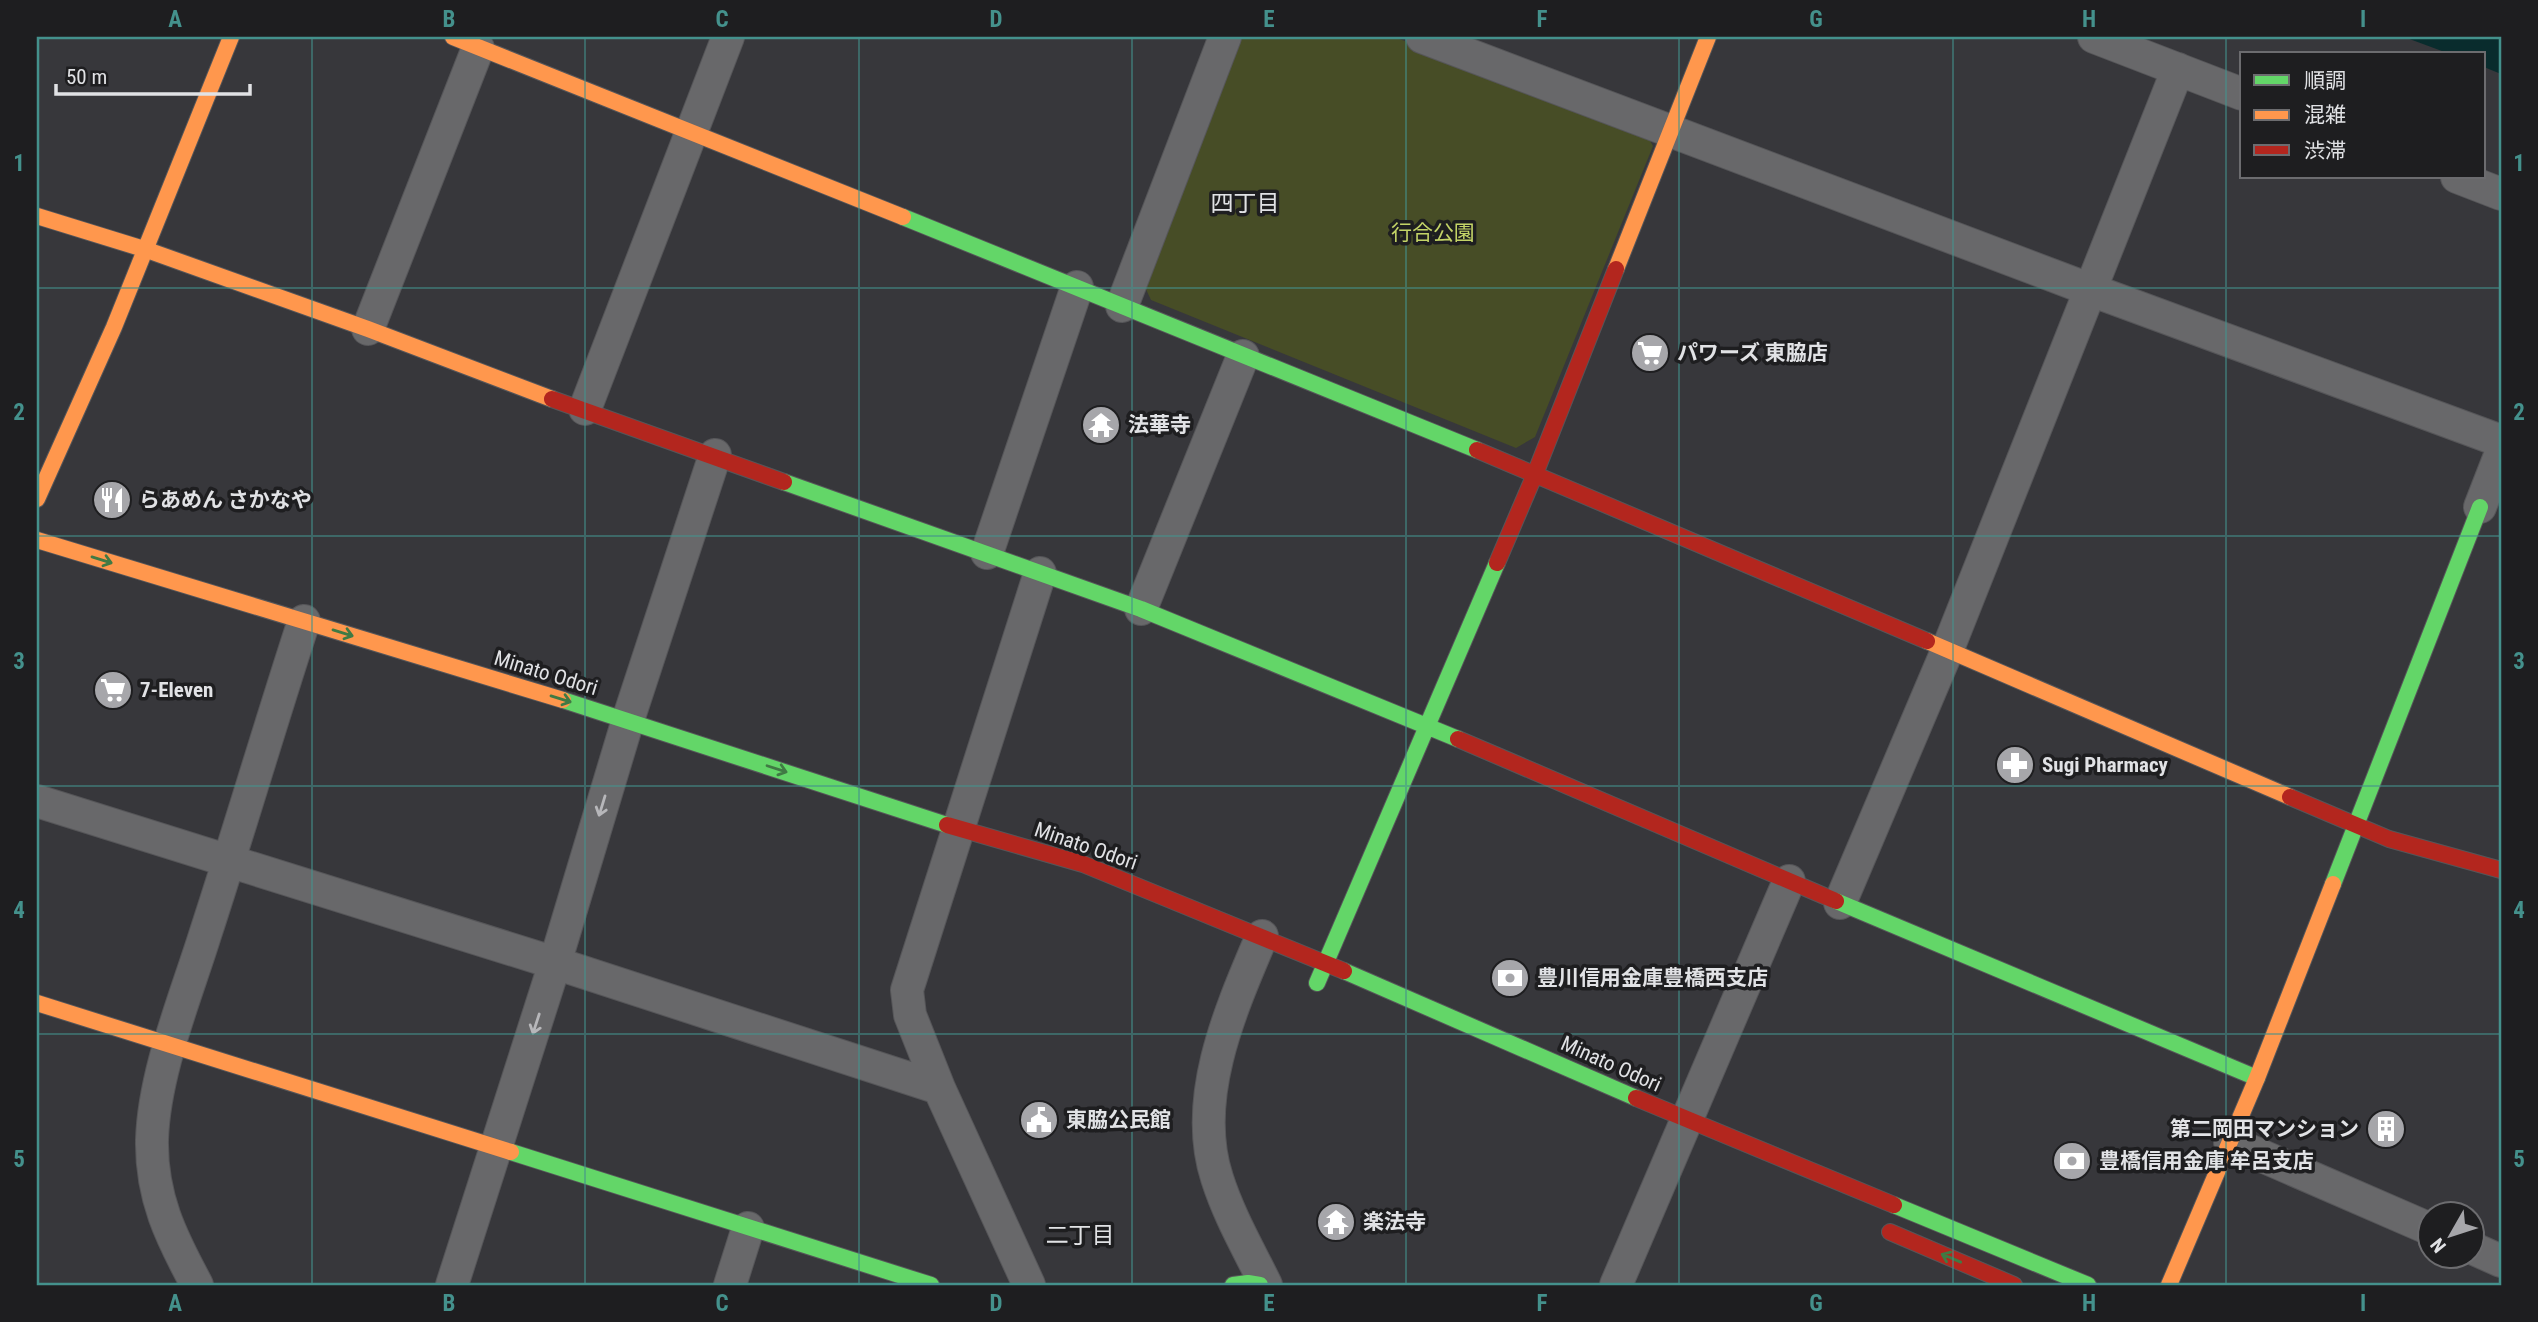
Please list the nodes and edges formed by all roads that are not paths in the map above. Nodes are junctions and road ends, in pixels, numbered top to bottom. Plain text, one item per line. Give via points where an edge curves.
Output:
1 (231, 37) edge
2 (729, 37) edge
3 (1225, 37) edge
4 (1422, 37) edge
5 (1708, 37) edge
6 (2094, 37) edge
7 (466, 42) edge
8 (2178, 69) junction
9 (2240, 93) edge
10 (1670, 132) junction
11 (692, 133) junction
12 (2460, 178) edge
13 (2501, 194) edge
14 (37, 216) edge
15 (147, 250) junction
16 (1077, 287) junction
17 (2091, 290) junction
18 (1122, 306) junction
19 (368, 329) junction
20 (1243, 356) junction
21 (585, 409) junction
22 (2501, 441) edge
23 (2501, 453) edge
24 (715, 455) junction
25 (1535, 474) junction
26 (37, 499) edge
27 (2480, 507) joint
28 (37, 540) edge
29 (987, 553) junction
30 (1040, 573) junction
31 (1141, 608) junction
32 (299, 635) junction
33 (1947, 651) junction
34 (1429, 726) junction
35 (623, 735) junction
36 (37, 802) edge
37 (2355, 825) junction
38 (951, 843) junction
39 (229, 861) junction
40 (2501, 870) edge
41 (1789, 881) junction
42 (1840, 903) junction
43 (1256, 952) junction
44 (555, 963) junction
45 (1326, 963) junction
46 (1317, 983) dead end
47 (37, 1003) edge
48 (171, 1044) junction
49 (2258, 1078) junction
50 (939, 1088) junction
51 (1680, 1136) junction
52 (2230, 1142) junction
53 (497, 1147) junction
54 (2416, 1223) edge
55 (1877, 1226) dead end
56 (748, 1228) junction
57 (197, 1285) edge
58 (452, 1285) edge
59 (730, 1285) edge
60 (931, 1285) edge
61 (1029, 1285) edge
62 (1233, 1285) edge
63 (1260, 1285) edge
64 (1266, 1285) edge
65 (1616, 1285) edge
66 (2014, 1285) edge
67 (2088, 1285) edge
68 (2169, 1285) edge

1 - 15 street
2 - 11 street
3 - 18 street
4 - 10 street
5 - 10 street
6 - 8 street
7 - 11 street
7 - 19 street
8 - 9 street
8 - 17 street
10 - 17 street
10 - 25 street
11 - 16 street
11 - 21 street
12 - 13 street
14 - 15 street
15 - 19 street
15 - 26 street
16 - 18 street
16 - 29 street
17 - 22 street
17 - 33 street
18 - 20 street
19 - 21 street
20 - 25 street
20 - 31 street
21 - 24 street
23 - 27 street
24 - 29 street
24 - 35 street
25 - 33 street
25 - 34 street
27 - 37 street
28 -> 32 street, Minato Odori
29 - 30 street
30 - 31 street
30 - 38 street
31 - 34 street
32 -> 35 street, Minato Odori
32 - 39 street
33 - 37 street
33 - 42 street
34 - 41 street
34 - 45 street
35 -> 38 street, Minato Odori
35 -> 44 street
36 - 39 street
37 - 40 street
37 - 49 street
38 - 43 street, Minato Odori via 1083,864
38 - 50 street via 907,990 910,1015
39 - 44 street
39 - 48 street
41 - 42 street
41 - 51 street
42 - 49 street
43 - 45 street, Minato Odori
43 - 64 street via 1214,1068 1209,1138 1217,1177
44 - 50 street
44 -> 53 street
45 - 46 street
45 - 51 street, Minato Odori
47 - 48 street
48 - 53 street
48 - 57 street via 154,1116 154,1171 167,1227
49 - 52 street
50 - 61 street
51 - 65 street
51 - 67 street, Minato Odori
52 - 54 street
52 - 68 street
53 - 56 street
53 - 58 street
66 -> 55 street
56 - 59 street
56 - 60 street
62 - 63 street

